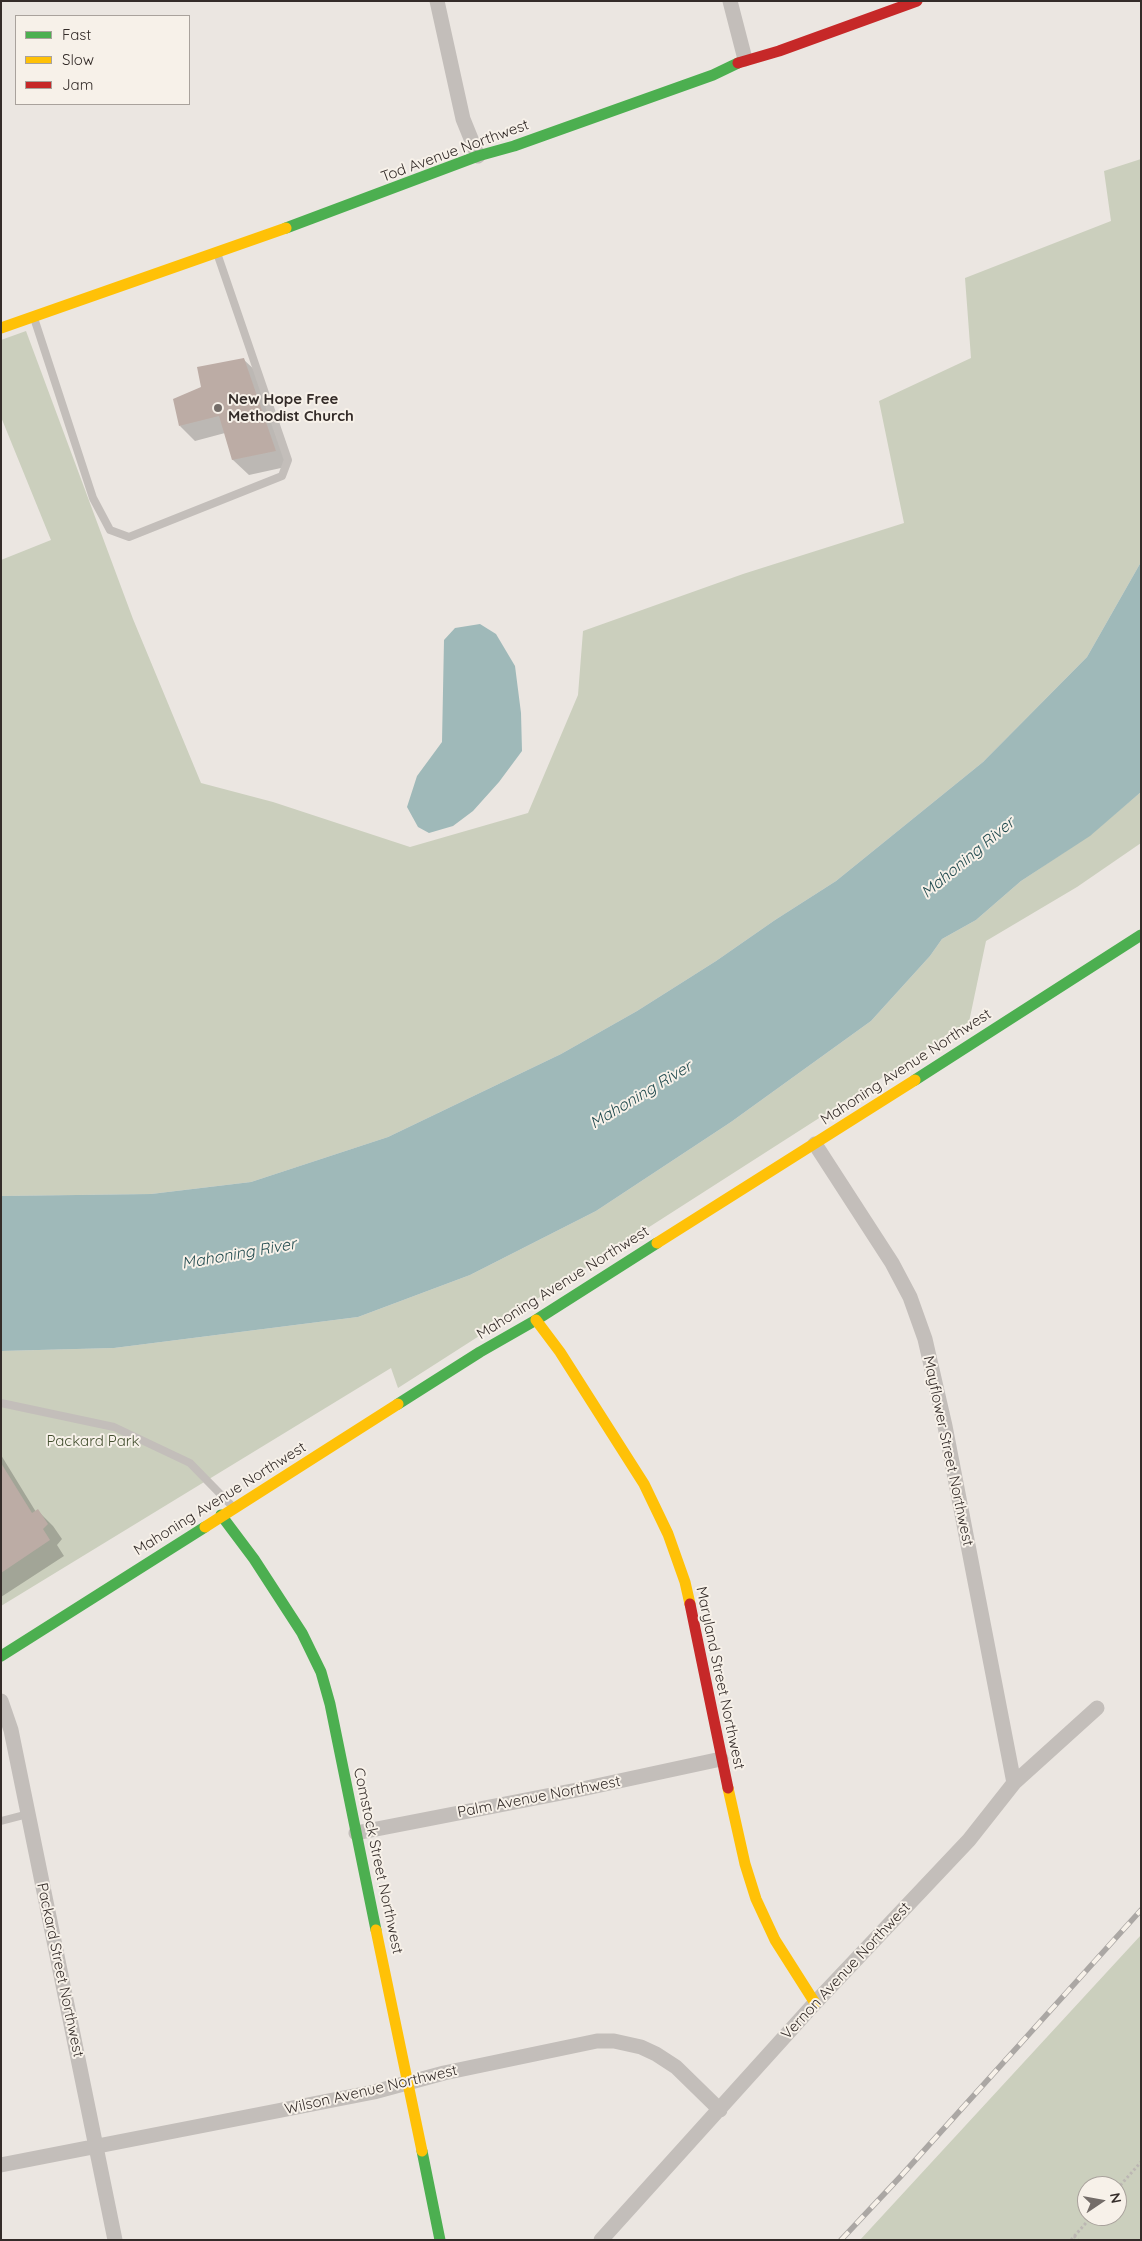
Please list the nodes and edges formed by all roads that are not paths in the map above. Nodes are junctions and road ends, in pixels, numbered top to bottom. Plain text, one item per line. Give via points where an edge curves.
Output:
1 (436, 1) edge
2 (730, 1) edge
3 (917, 1) edge
4 (745, 59) junction
5 (478, 156) junction
6 (217, 251) junction
7 (34, 316) junction
8 (1, 328) edge
9 (1141, 936) edge
10 (815, 1144) junction
11 (536, 1320) junction
12 (1, 1404) edge
13 (233, 1508) junction
14 (221, 1515) junction
15 (1, 1656) edge
16 (1, 1701) edge
17 (1096, 1708) dead end
18 (721, 1759) junction
19 (1014, 1783) junction
20 (28, 1814) junction
21 (1, 1821) edge
22 (356, 1832) junction
23 (815, 2003) junction
24 (407, 2083) junction
25 (720, 2110) junction
26 (96, 2146) junction
27 (1, 2165) edge
28 (115, 2240) edge
29 (440, 2240) edge
30 (601, 2240) edge

1 - 5 street via 463,119
2 - 4 street
3 - 4 street, Tod Avenue Northwest via 779,51
4 - 5 street, Tod Avenue Northwest via 704,78
5 - 6 street, Tod Avenue Northwest
6 - 7 street, Tod Avenue Northwest
6 - 7 lane via 288,460 282,476 129,537 110,530 92,498
7 - 8 street, Tod Avenue Northwest
9 - 10 street, Mahoning Avenue Northwest
10 - 11 street, Mahoning Avenue Northwest
10 - 19 street, Mayflower Street Northwest via 892,1263 910,1297 925,1339 949,1446
11 - 13 street, Mahoning Avenue Northwest
11 - 18 street, Maryland Street Northwest via 644,1484 668,1534 696,1627
12 - 13 lane via 114,1427 190,1463
13 - 14 street, Mahoning Avenue Northwest
14 - 15 street, Mahoning Avenue Northwest
14 - 22 street, Comstock Street Northwest via 254,1559 315,1658 330,1704
16 - 20 street, Packard Street Northwest via 11,1730
17 - 19 street, Vernon Avenue Northwest
18 - 22 street, Palm Avenue Northwest
18 - 23 street, Maryland Street Northwest via 756,1899 776,1940
19 - 23 street, Vernon Avenue Northwest via 969,1840
20 - 21 lane
20 - 26 street, Packard Street Northwest
22 - 24 street, Comstock Street Northwest
23 - 25 street, Vernon Avenue Northwest
24 - 25 street, Wilson Avenue Northwest via 583,2043 614,2041 641,2047 676,2067
24 - 26 street, Wilson Avenue Northwest
24 - 29 street, Comstock Street Northwest
25 - 30 street, Vernon Avenue Northwest
26 - 27 street, Wilson Avenue Northwest
26 - 28 street, Packard Street Northwest

